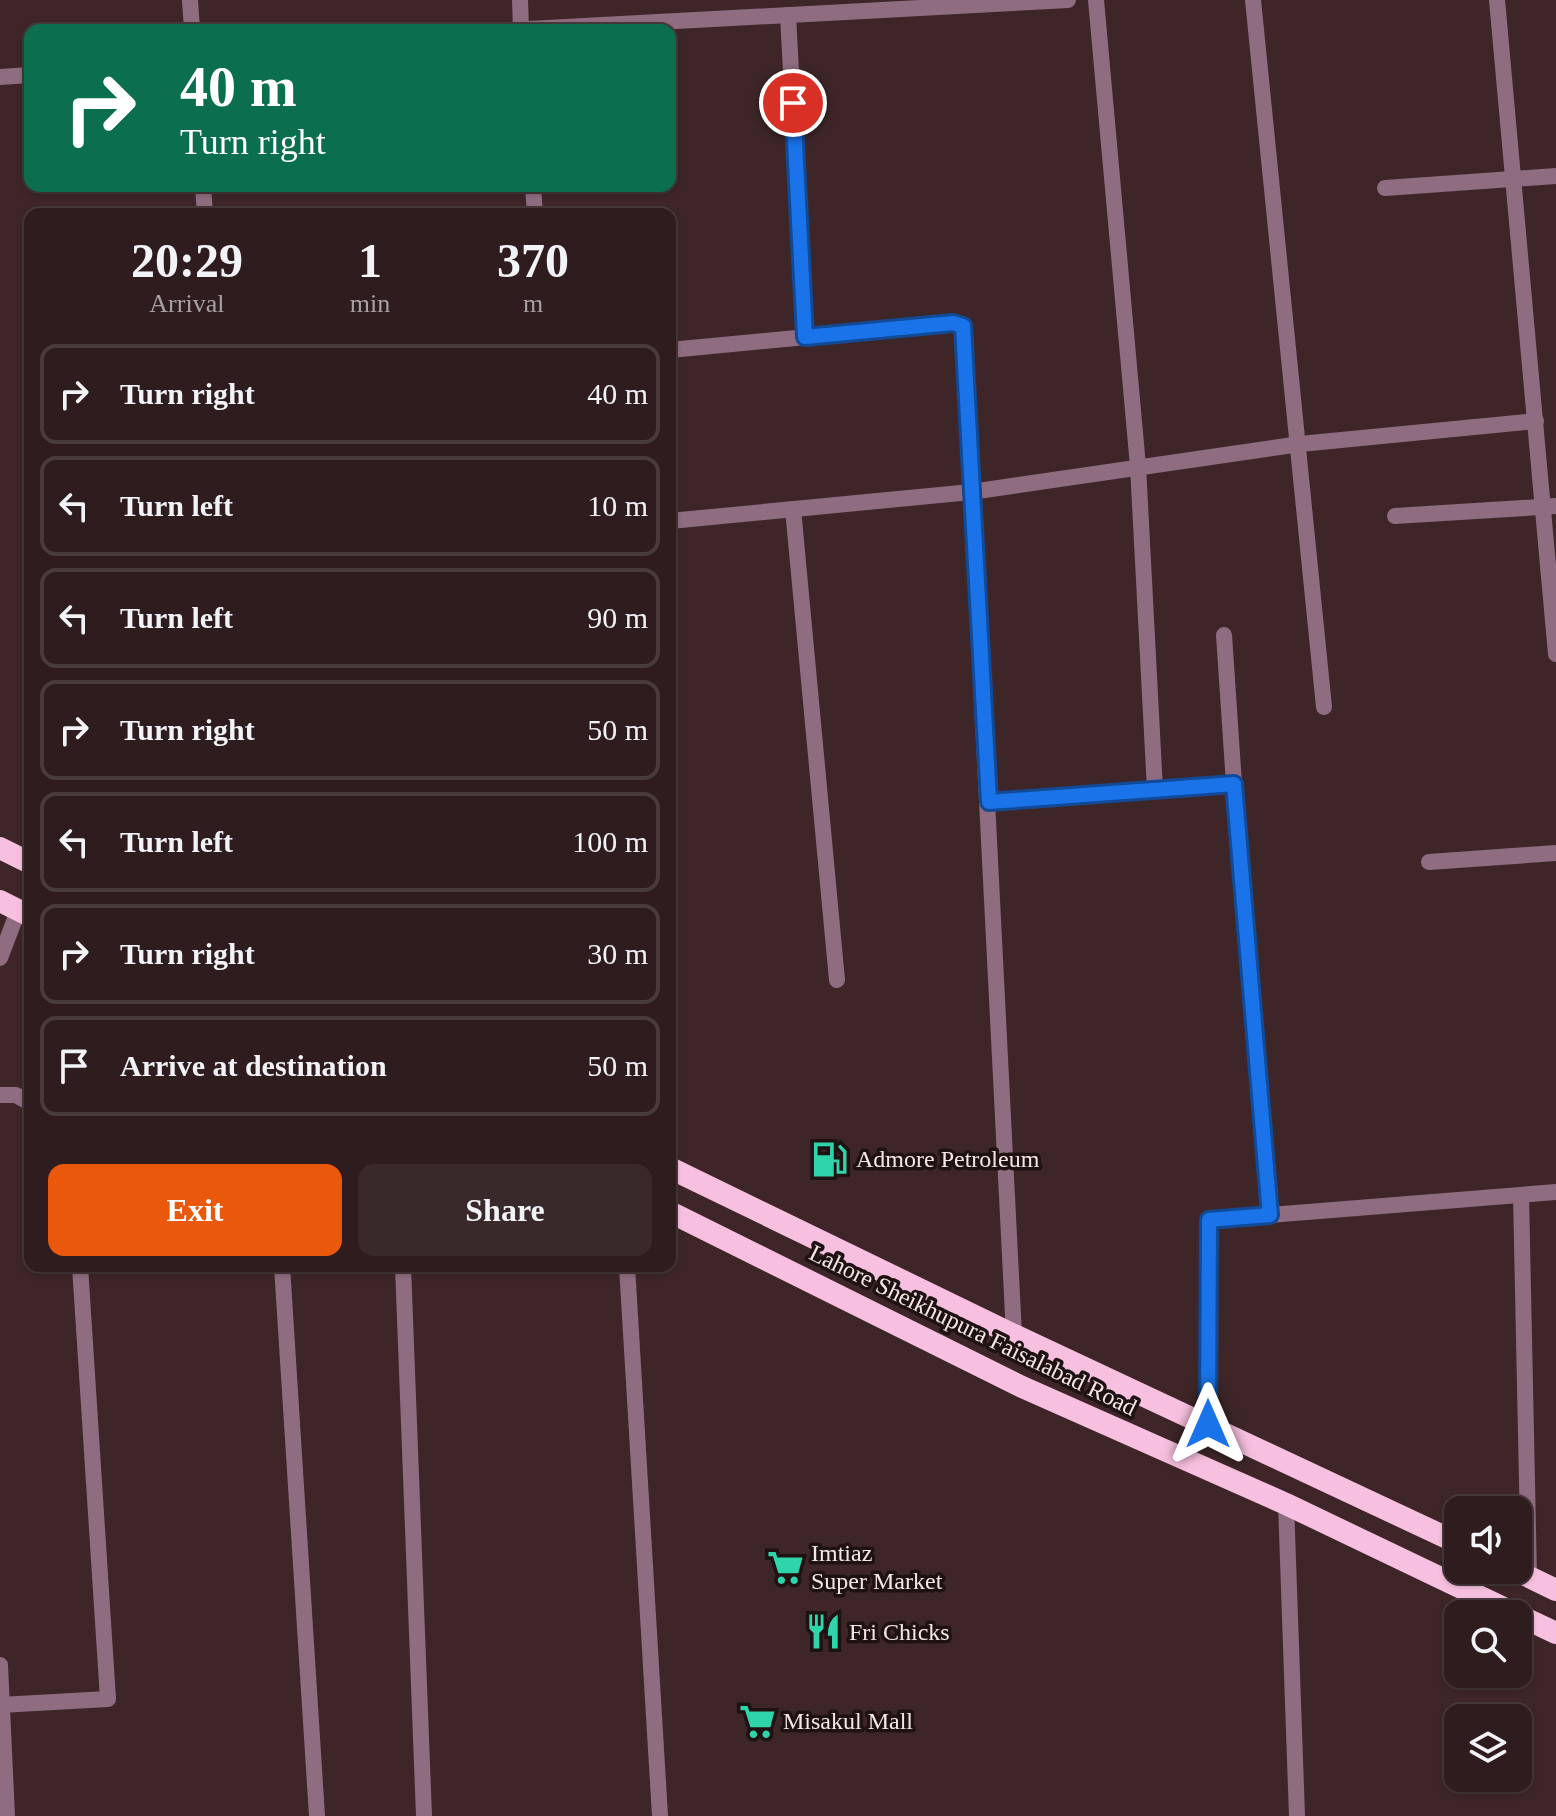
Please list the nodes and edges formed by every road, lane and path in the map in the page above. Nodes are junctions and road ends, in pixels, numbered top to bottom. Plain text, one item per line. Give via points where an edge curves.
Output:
1 (190, 0) edge
2 (520, 0) edge
3 (1068, 0) edge
4 (1096, 0) edge
5 (1253, 0) edge
6 (1497, 0) edge
7 (1041, 1) edge
8 (788, 15) junction
9 (192, 24) edge
10 (518, 24) edge
11 (625, 24) edge
12 (24, 75) edge
13 (0, 77) edge
14 (1556, 176) edge
15 (1515, 179) junction
16 (1385, 188) dead end
17 (805, 337) junction
18 (676, 349) edge
19 (1536, 421) junction
20 (1300, 444) junction
21 (1138, 466) junction
22 (971, 492) junction
23 (1550, 507) edge
24 (793, 509) junction
25 (1395, 516) dead end
26 (676, 520) edge
27 (1224, 635) dead end
28 (1556, 654) edge
29 (1324, 707) dead end
30 (1234, 784) junction
31 (1155, 790) junction
32 (989, 802) junction
33 (0, 848) edge
34 (1556, 853) edge
35 (24, 860) edge
36 (1429, 862) dead end
37 (16, 909) edge
38 (0, 958) edge
39 (837, 980) dead end
40 (0, 1095) edge
41 (24, 1100) edge
42 (676, 1171) edge
43 (1556, 1192) edge
44 (1521, 1195) junction
45 (676, 1215) edge
46 (1270, 1215) junction
47 (80, 1272) edge
48 (282, 1272) edge
49 (403, 1272) edge
50 (627, 1272) edge
51 (1014, 1335) junction
52 (1208, 1424) junction
53 (1522, 1496) edge
54 (1286, 1504) junction
55 (1444, 1536) edge
56 (1532, 1578) edge
57 (1556, 1590) edge
58 (1488, 1600) edge
59 (1532, 1621) edge
60 (1556, 1633) edge
61 (0, 1665) edge
62 (2, 1705) edge
63 (7, 1816) edge
64 (317, 1816) edge
65 (424, 1816) edge
66 (660, 1816) edge
67 (1297, 1816) edge

1 - 9 street
2 - 10 street
3 - 7 street
4 - 21 street
5 - 20 street
6 - 15 street
7 - 8 street
8 - 11 street
8 - 17 street
12 - 13 street
14 - 15 street
15 - 16 street
15 - 19 street
17 - 18 street
17 - 22 street via 963,326
19 - 20 street
19 - 23 street
20 - 21 street
20 - 29 street
21 - 22 street
21 - 31 street
22 - 24 street
22 - 32 street
23 - 25 street
23 - 28 street
24 - 26 street
24 - 39 street
27 - 30 street
30 - 31 street
30 - 46 street
31 - 32 street
32 - 51 street
33 - 35 highway
34 - 36 street
37 - 38 street
40 - 41 street
42 - 51 highway, Lahore Sheikhupura Faisalabad Road
43 - 44 street
44 - 46 street
44 - 53 street
45 - 54 highway, Lahore Sheikhupura Faisalabad Road via 1020,1386
46 - 52 street via 1209,1220
47 - 62 street via 108,1699
48 - 64 street
49 - 65 street
50 - 66 street
51 - 52 highway, Lahore Sheikhupura Faisalabad Road
52 - 55 highway, Lahore Sheikhupura Faisalabad Road
54 - 58 highway, Lahore Sheikhupura Faisalabad Road
54 - 67 street
56 - 57 highway
59 - 60 highway, Lahore Sheikhupura Faisalabad Road
61 - 62 street
62 - 63 street

